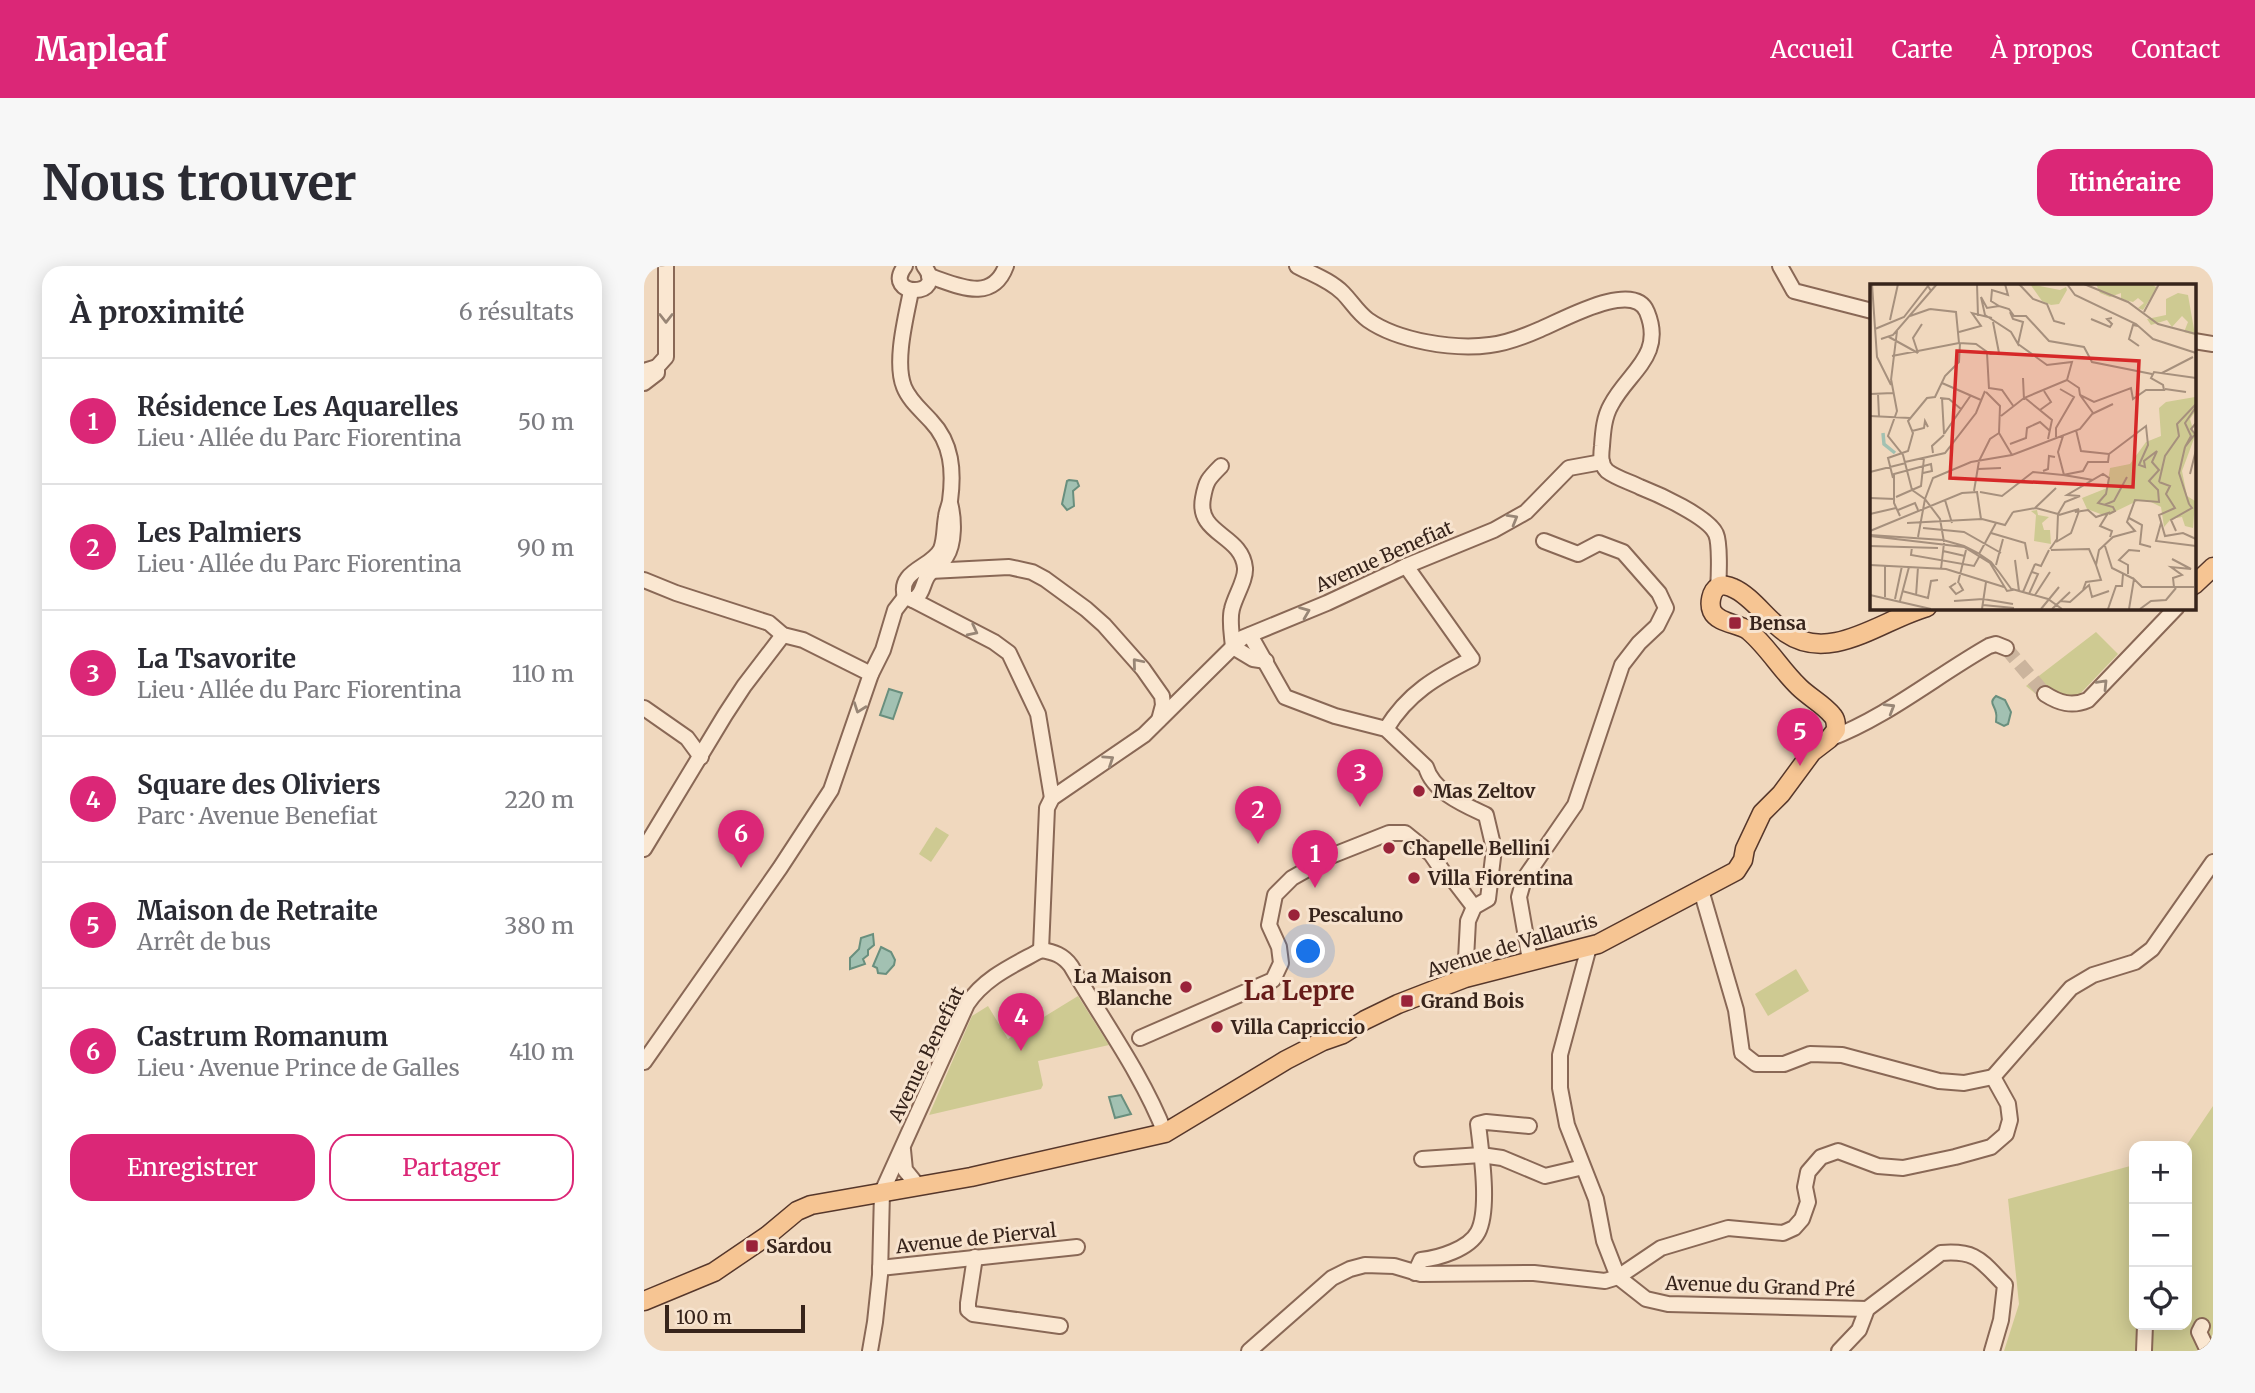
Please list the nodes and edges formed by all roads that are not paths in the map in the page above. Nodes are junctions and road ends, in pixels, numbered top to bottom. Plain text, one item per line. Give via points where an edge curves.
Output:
1 (666, 266) edge
2 (905, 266) edge
3 (1006, 266) edge
4 (1297, 266) edge
5 (1780, 266) edge
6 (927, 271) edge
7 (911, 291) junction
8 (1870, 310) edge
9 (651, 369) edge
10 (644, 383) edge
11 (1602, 462) junction
12 (1221, 466) dead end
13 (950, 503) junction
14 (1544, 541) dead end
15 (947, 554) junction
16 (1406, 566) junction
17 (2213, 567) edge
18 (956, 569) junction
19 (933, 570) junction
20 (913, 572) junction
21 (644, 580) edge
22 (2196, 583) edge
23 (1718, 587) junction
24 (909, 598) junction
25 (1921, 609) edge
26 (2175, 609) edge
27 (783, 635) junction
28 (1241, 640) junction
29 (2006, 648) dead end
30 (1266, 661) junction
31 (871, 674) junction
32 (1158, 688) junction
33 (1185, 694) junction
34 (2045, 694) tunnel mouth
35 (644, 708) edge
36 (1159, 722) junction
37 (1387, 729) junction
38 (1829, 739) junction
39 (701, 757) junction
40 (1052, 798) junction
41 (644, 849) edge
42 (2213, 862) edge
43 (1701, 890) junction
44 (1474, 907) junction
45 (1589, 947) junction
46 (1041, 950) junction
47 (1530, 960) junction
48 (1465, 978) junction
49 (1130, 1042) junction
50 (644, 1061) edge
51 (1993, 1077) junction
52 (1529, 1126) dead end
53 (1165, 1133) junction
54 (903, 1145) junction
55 (1481, 1155) junction
56 (1422, 1159) dead end
57 (1579, 1167) dead end
58 (918, 1185) junction
59 (882, 1192) junction
60 (1077, 1247) dead end
61 (975, 1257) junction
62 (880, 1268) junction
63 (1415, 1273) junction
64 (1618, 1277) junction
65 (644, 1301) edge
66 (1867, 1309) junction
67 (1060, 1326) dead end
68 (2203, 1326) dead end
69 (2145, 1330) edge
70 (870, 1351) edge
71 (1250, 1351) edge
72 (1839, 1351) edge
73 (1992, 1351) edge
74 (2144, 1351) edge
75 (2208, 1351) edge

1 -> 9 street via 667,353 664,361
2 - 7 street via 902,285
3 - 6 street via 998,279 980,290
4 - 11 street via 1342,292 1367,320 1410,338 1446,345 1491,345 1613,300 1639,303 1647,311 1651,342 1641,366 1611,404 1603,430
5 - 8 street via 1794,291
6 - 7 street via 924,288
7 - 13 street via 901,379 908,396 949,449
9 - 10 street via 657,373
16 -> 11 street, Avenue Benefiat via 1526,512 1569,468
11 - 23 street via 1609,472 1677,503 1711,527 1717,538
12 - 28 street via 1206,481 1200,510 1205,521 1243,558 1246,570 1230,612
13 - 15 street
13 - 20 street via 942,548
14 - 47 street via 1578,554 1599,543 1623,552 1666,608 1657,626 1622,664 1574,805 1524,879 1519,897
15 - 18 street
15 - 19 street
28 -> 16 street, Avenue Benefiat
16 - 37 street via 1472,659 1430,681
17 - 22 main road
18 - 19 street
32 -> 18 street via 1104,625 1045,579 1020,569
19 - 20 street
19 - 24 street via 921,593
20 - 24 street via 904,585
21 - 27 street via 769,623
23 - 25 main road via 1737,589 1788,635 1818,643 1842,642
23 - 38 main road via 1711,597 1712,611 1751,633 1799,688 1833,716 1836,730
24 - 31 street via 895,610
24 -> 40 street via 1009,653 1038,714
34 -> 26 street via 2063,703 2088,700
27 - 31 street via 803,640
27 - 39 street via 744,685
28 - 30 street
28 - 30 street via 1253,659
28 - 33 street, Avenue Benefiat
38 -> 29 street via 1890,708 1989,646
30 - 37 street via 1286,697
31 -> 50 street via 831,790
32 - 33 street via 1174,696
32 - 36 street via 1163,701
33 - 36 street, Avenue Benefiat
35 - 39 street via 687,738
40 -> 36 street, Avenue Benefiat
37 - 44 street via 1448,795 1486,815 1494,849 1488,899
38 - 43 main road, Avenue de Vallauris via 1812,751 1762,813 1736,871
39 - 41 street
40 - 46 street via 1047,808
42 - 51 street via 2152,949 2071,988
43 - 45 main road, Avenue de Vallauris
43 - 51 street via 1736,1010 1742,1053 1756,1064 1784,1064 1810,1054 1842,1055 1939,1081 1964,1083
44 - 48 street via 1468,921
44 - 49 street via 1431,854 1405,833 1389,833 1331,856 1292,878 1275,895 1269,925 1282,964 1273,980
45 - 47 main road, Avenue de Vallauris
45 - 64 street via 1560,1055 1560,1088 1567,1125 1596,1199 1604,1241
46 - 49 street via 1053,951 1066,960
46 - 54 street, Avenue Benefiat via 976,990
47 - 48 main road, Avenue de Vallauris
48 - 53 main road, Avenue de Vallauris via 1398,1004 1308,1048
49 - 53 street
51 - 64 street via 2008,1104 2010,1120 2006,1134 1991,1147 1903,1168 1878,1166 1838,1151 1821,1157 1808,1171 1808,1202 1794,1228 1774,1234 1728,1228 1661,1248
52 - 55 street via 1478,1124
53 - 58 main road, Avenue de Vallauris
54 - 58 street via 905,1170
54 - 59 street, Avenue Benefiat
55 - 56 street
55 - 57 street via 1545,1175
55 - 63 street via 1484,1199 1479,1231 1469,1243 1421,1260
58 - 59 main road, Avenue de Vallauris
59 - 62 street
59 - 65 main road, Avenue de Vallauris via 804,1207 714,1272
60 - 61 street, Avenue de Pierval
61 - 62 street, Avenue de Pierval
61 - 67 street via 968,1303 972,1314
62 - 70 street
63 - 64 street via 1534,1273 1605,1281
63 - 71 street via 1394,1266 1350,1269 1332,1278
64 - 66 street, Avenue du Grand Pré via 1646,1300 1668,1304
66 - 72 street via 1859,1330
66 - 73 street via 1941,1253 1967,1252 2005,1285
68 - 75 street via 2199,1332
69 - 74 street

